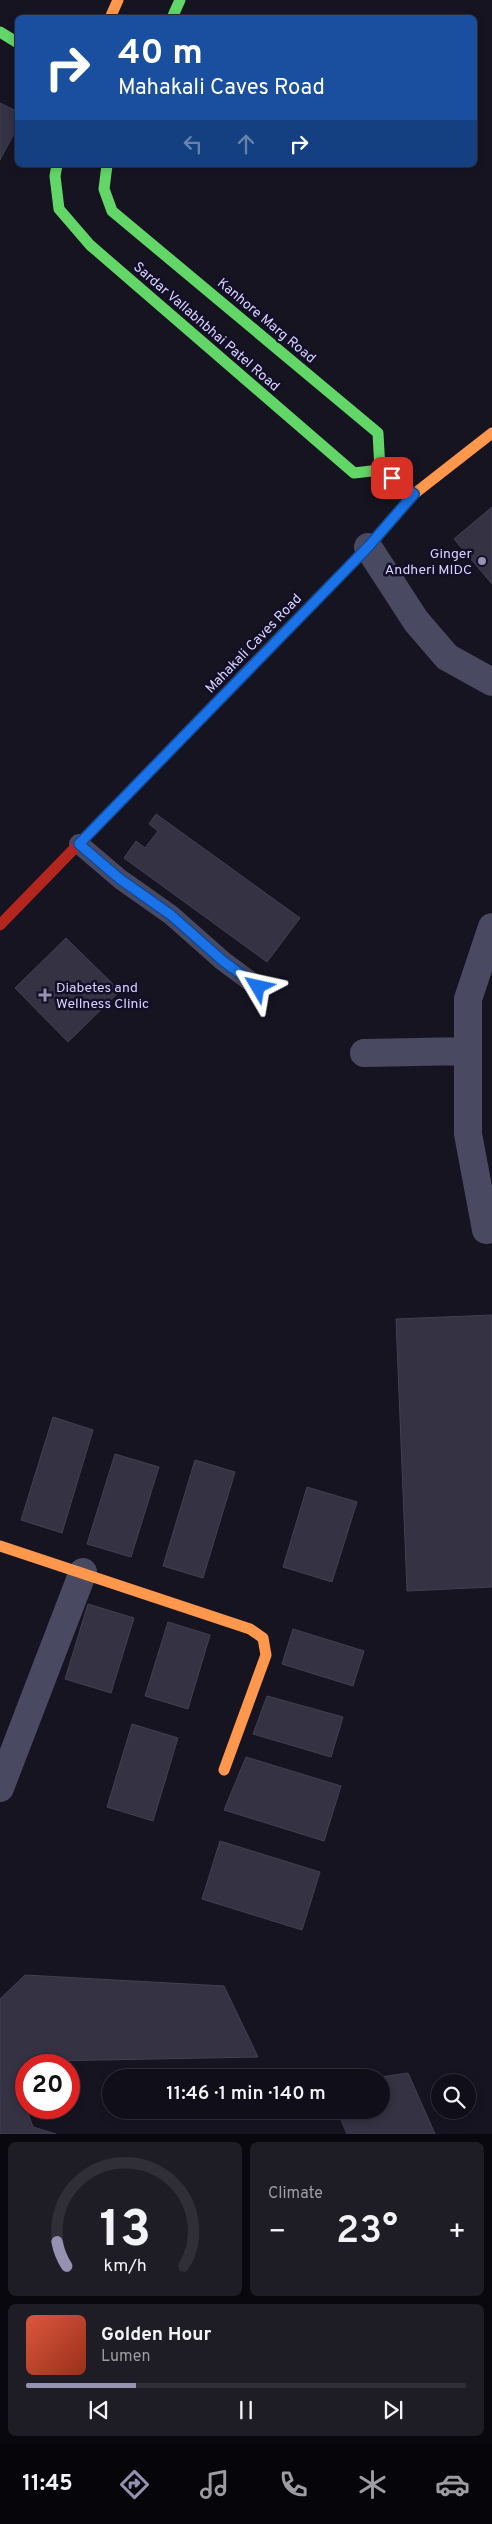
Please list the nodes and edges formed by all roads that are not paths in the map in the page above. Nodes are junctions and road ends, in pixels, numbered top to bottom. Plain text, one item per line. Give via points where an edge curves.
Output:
1 (118, 0) edge
2 (180, 0) edge
3 (111, 15) edge
4 (173, 15) edge
5 (0, 32) edge
6 (15, 41) edge
7 (57, 167) edge
8 (107, 167) edge
9 (492, 433) edge
10 (384, 472) joint
11 (368, 547) junction
12 (492, 682) edge
13 (79, 844) junction
14 (0, 925) edge
15 (492, 927) edge
16 (258, 987) dead end
17 (468, 1051) junction
18 (364, 1053) dead end
19 (484, 1178) edge
20 (486, 1230) dead end
21 (0, 1546) edge
22 (82, 1572) junction
23 (224, 1770) dead end
24 (0, 1788) edge

1 - 3 main road
2 - 4 main road
5 - 6 main road
7 - 10 main road, Sardar Vallabhbhai Patel Road via 58,210 90,245 354,472
8 - 10 main road, Kanhore Marg Road via 104,189 112,211 378,433
9 - 11 main road, Mahakali Caves Road via 411,491
11 - 12 street via 416,621 447,657
11 - 13 main road, Mahakali Caves Road
13 - 14 main road, Mahakali Caves Road
13 - 16 lane
15 - 17 street via 468,999
17 - 18 street
17 - 19 street via 468,1134
19 - 20 street
21 - 22 main road
22 - 23 main road via 250,1629 263,1638 266,1655
22 - 24 street

